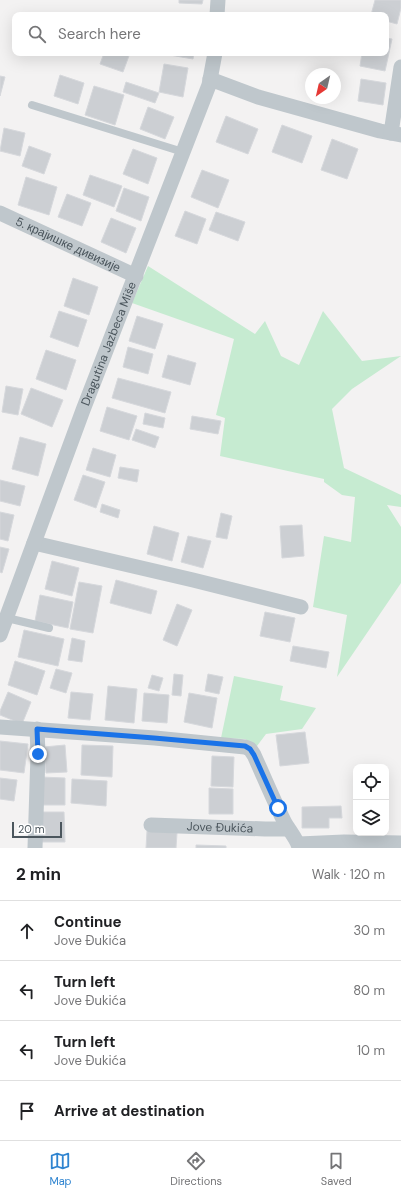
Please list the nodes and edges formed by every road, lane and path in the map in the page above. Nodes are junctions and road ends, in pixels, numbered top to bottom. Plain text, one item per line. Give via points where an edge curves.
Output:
1 (218, 0) edge
2 (217, 12) edge
3 (214, 56) edge
4 (401, 67) edge
5 (210, 78) junction
6 (32, 105) dead end
7 (396, 134) edge
8 (183, 152) junction
9 (0, 214) edge
10 (136, 276) junction
11 (34, 543) junction
12 (302, 607) dead end
13 (7, 618) junction
14 (49, 628) dead end
15 (0, 635) edge
16 (0, 727) edge
17 (37, 729) junction
18 (151, 825) dead end
19 (288, 829) junction
20 (401, 843) edge
21 (299, 846) edge
22 (35, 848) edge

1 - 2 street
3 - 5 street, Dragutina Jazbeca Miše
4 - 7 street
5 - 7 street via 258,97
5 - 8 street, Dragutina Jazbeca Miše
6 - 8 lane
8 - 10 street, Dragutina Jazbeca Miše
9 - 10 street, 5. крајишке дивизије
10 - 11 street, Dragutina Jazbeca Miše
11 - 12 street
11 - 13 street, Dragutina Jazbeca Miše
13 - 14 lane
13 - 15 street, Dragutina Jazbeca Miše
16 - 17 street
17 - 19 street via 245,746 254,755
17 - 22 street
18 - 19 street, Jove Đukića
19 - 21 street
20 - 21 street via 344,842

